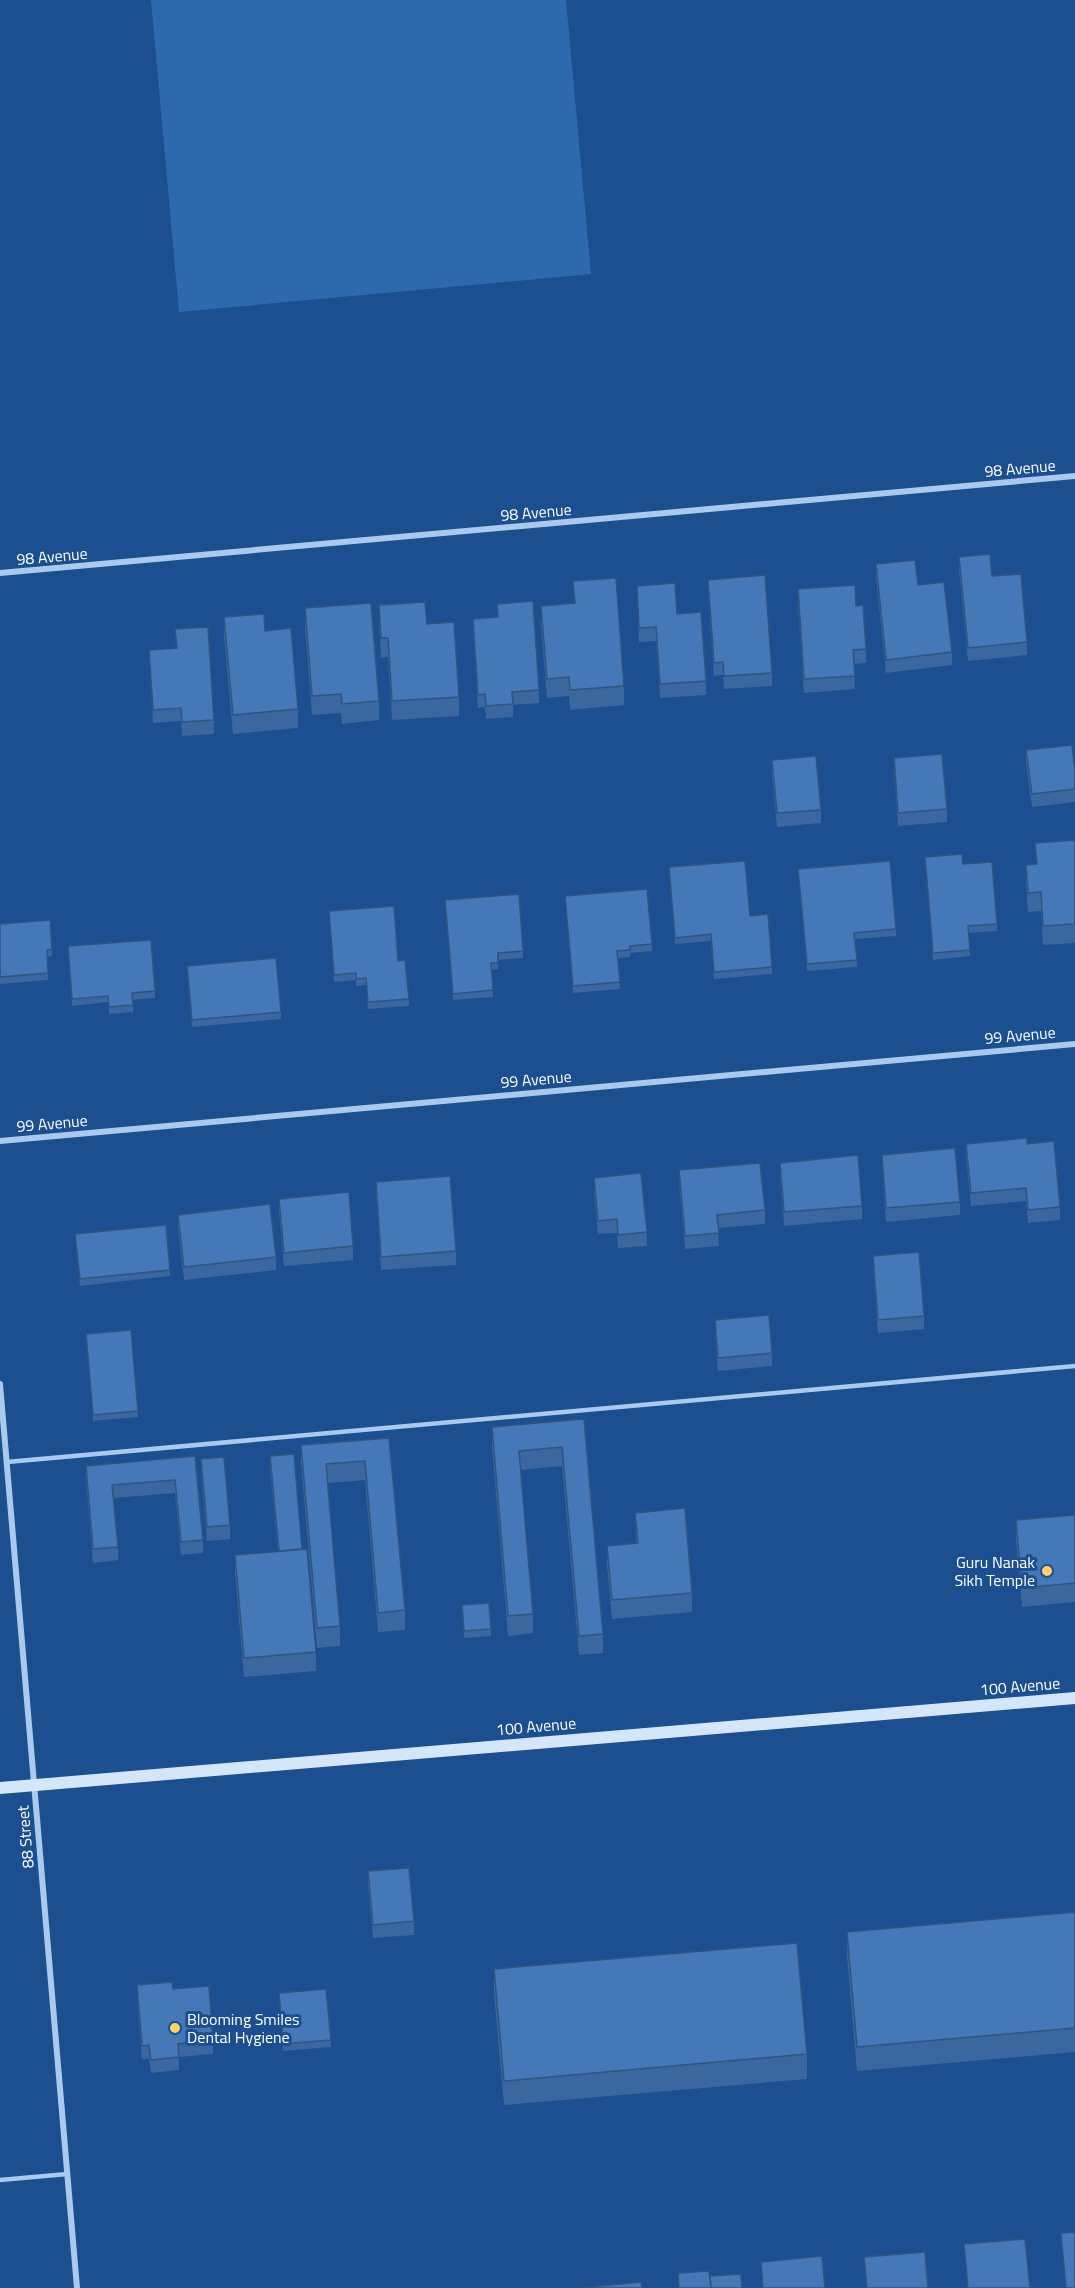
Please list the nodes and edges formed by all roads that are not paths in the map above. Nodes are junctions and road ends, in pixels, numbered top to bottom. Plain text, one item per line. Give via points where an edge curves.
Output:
1 (1075, 476) edge
2 (0, 573) edge
3 (1075, 1044) edge
4 (0, 1141) edge
5 (1075, 1366) edge
6 (0, 1384) edge
7 (7, 1462) junction
8 (1075, 1698) edge
9 (34, 1785) junction
10 (0, 1788) edge
11 (67, 2174) junction
12 (0, 2180) edge
13 (77, 2288) edge

1 - 2 street, 98 Avenue
3 - 4 street, 99 Avenue
5 - 7 lane
6 - 7 street, 88 Street
7 - 9 street, 88 Street
8 - 9 main road, 100 Avenue
9 - 10 main road, 100 Avenue
9 - 11 street, 88 Street
11 - 12 lane
11 - 13 street, 88 Street

